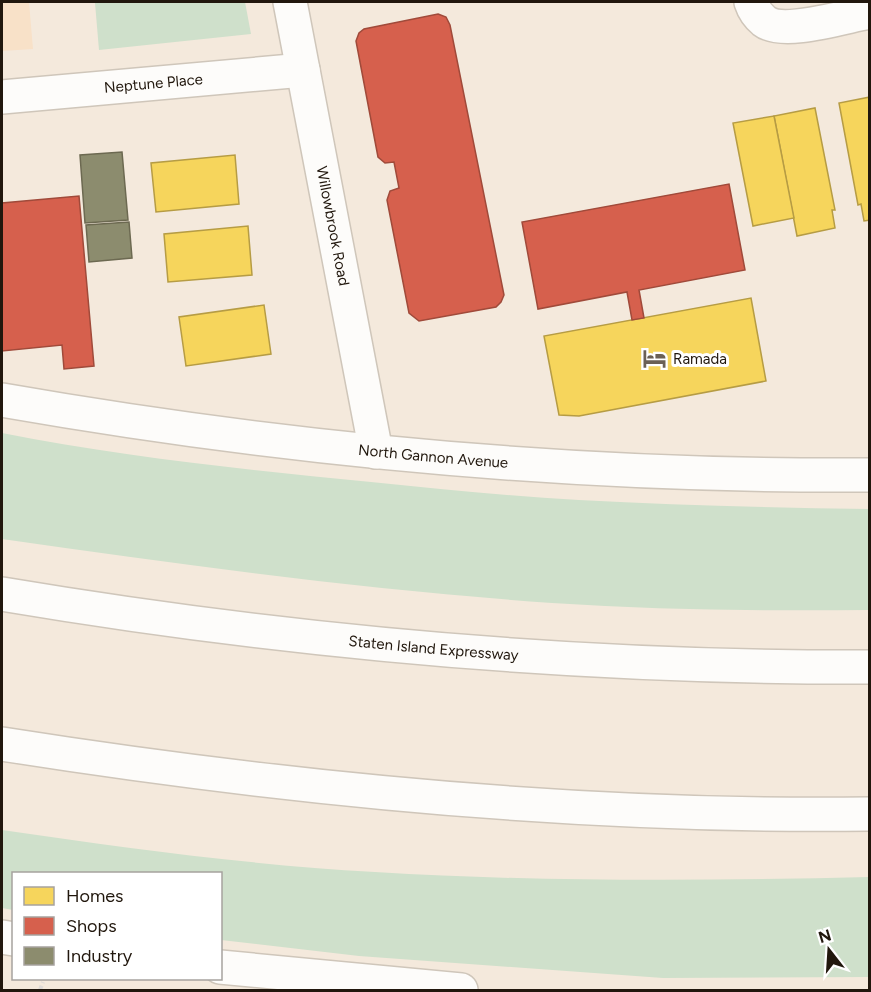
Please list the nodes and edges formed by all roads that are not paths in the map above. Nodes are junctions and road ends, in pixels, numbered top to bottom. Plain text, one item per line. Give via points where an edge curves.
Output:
1 (290, 2) edge
2 (758, 12) edge
3 (870, 12) edge
4 (303, 70) junction
5 (2, 97) edge
6 (2, 400) edge
7 (376, 452) junction
8 (870, 475) edge
9 (2, 594) edge
10 (870, 667) edge
11 (2, 744) edge
12 (870, 814) edge
13 (222, 967) edge
14 (461, 990) edge

1 - 4 main road, Willowbrook Road
2 - 3 main road via 780,27
4 - 5 main road, Neptune Place
4 - 7 main road, Willowbrook Road
6 - 7 main road, North Gannon Avenue via 172,428
7 - 8 main road, North Gannon Avenue via 676,473
9 - 10 main road, Staten Island Expressway via 140,616 377,644 669,663
11 - 12 main road via 399,796 615,809
13 - 14 main road

